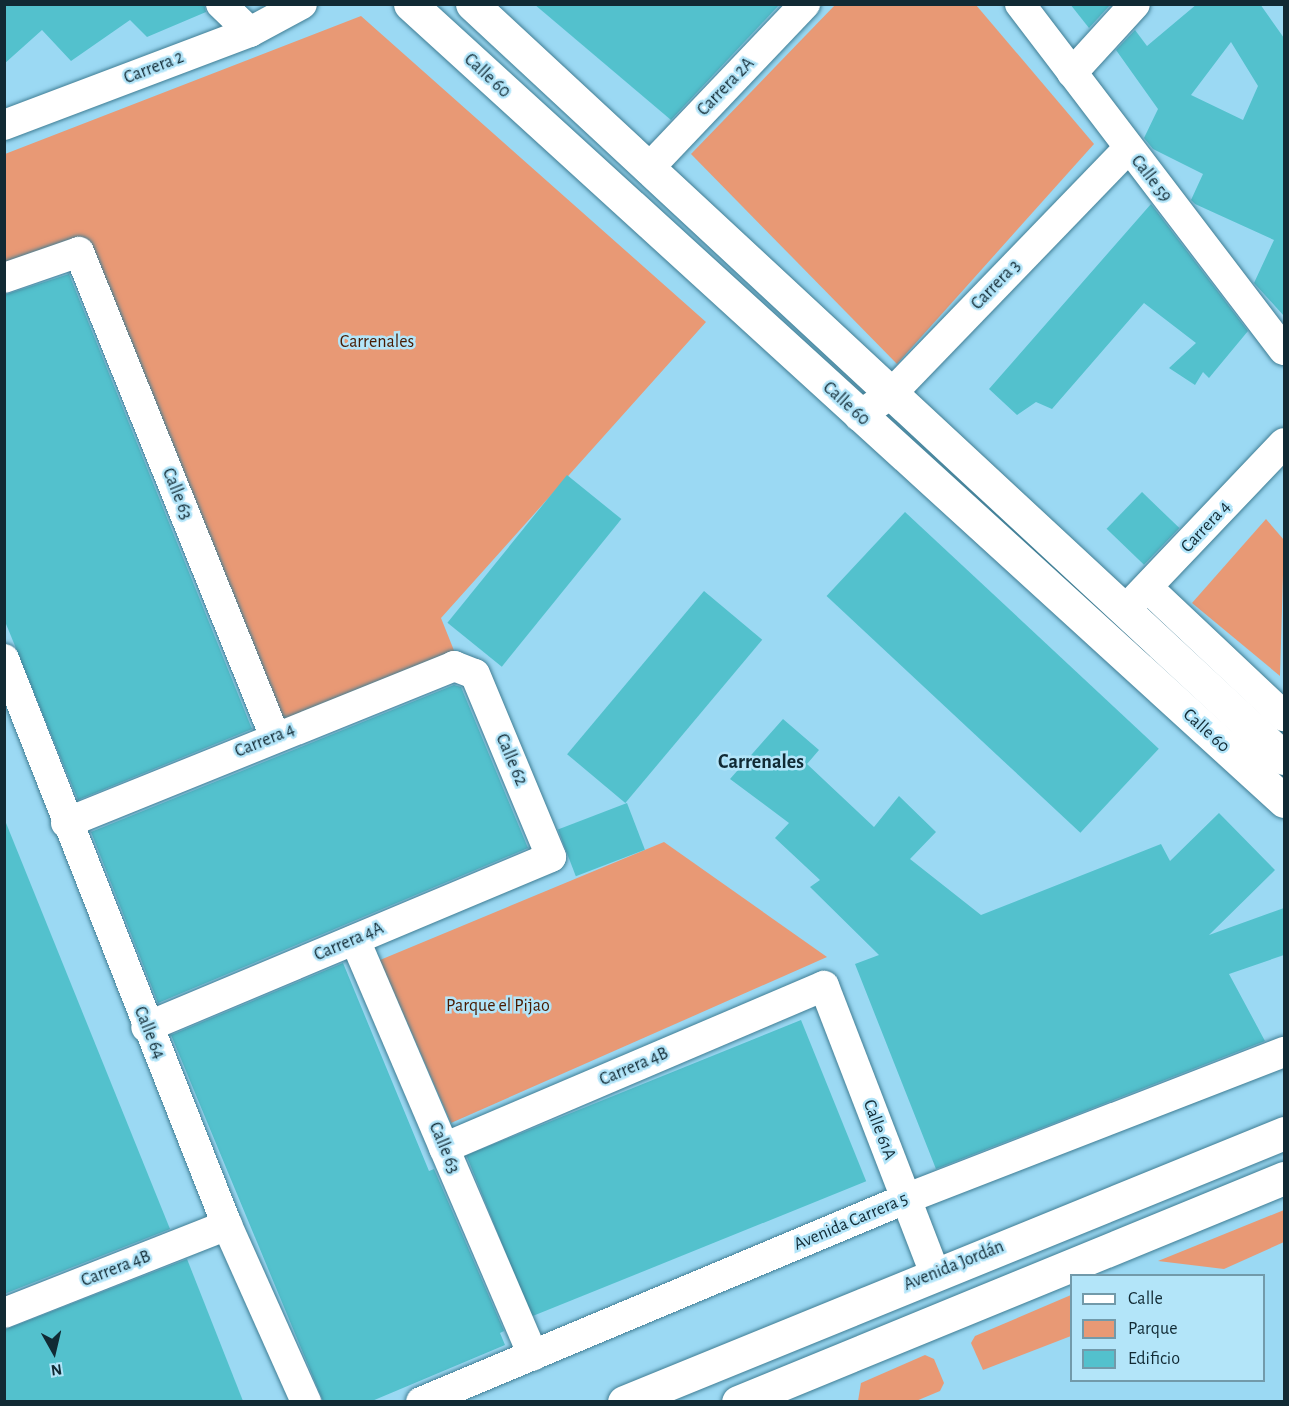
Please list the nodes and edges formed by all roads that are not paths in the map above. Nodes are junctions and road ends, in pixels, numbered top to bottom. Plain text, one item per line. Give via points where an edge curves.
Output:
1 (221, 4) edge
2 (302, 4) edge
3 (410, 4) edge
4 (472, 4) edge
5 (805, 4) edge
6 (1020, 4) edge
7 (1135, 4) edge
8 (250, 32) junction
9 (1072, 73) junction
10 (4, 125) edge
11 (1128, 149) junction
12 (648, 169) junction
13 (4, 278) edge
14 (1284, 350) edge
15 (893, 392) junction
16 (859, 416) junction
17 (1284, 443) edge
18 (1137, 599) junction
19 (4, 659) edge
20 (465, 667) joint
21 (1284, 716) edge
22 (275, 737) junction
23 (1284, 758) edge
24 (1284, 801) edge
25 (66, 823) junction
26 (551, 857) joint
27 (355, 940) junction
28 (824, 986) joint
29 (146, 1027) junction
30 (1284, 1052) edge
31 (1284, 1133) edge
32 (444, 1148) junction
33 (1284, 1178) edge
34 (905, 1199) junction
35 (227, 1226) junction
36 (935, 1273) junction
37 (4, 1312) edge
38 (534, 1355) junction
39 (306, 1401) edge
40 (421, 1401) edge
41 (624, 1401) edge
42 (738, 1401) edge

1 - 8 street
2 - 8 street, Carrera 2
3 - 16 main road, Calle 60
4 - 12 main road, Calle 60
5 - 12 street, Carrera 2A
6 - 9 street, Calle 59
7 - 9 street
8 - 10 street, Carrera 2
9 - 11 street, Calle 59
11 - 14 street, Calle 59
11 - 15 street, Carrera 3
12 - 15 main road, Calle 60
13 - 22 street, Calle 63 via 79,252
15 - 16 street, Carrera 3
15 - 18 main road, Calle 60
16 - 24 main road, Calle 60
17 - 18 street, Carrera 4
18 - 21 street, Calle 60
18 - 23 main road, Calle 60
19 - 25 street, Calle 64
20 - 22 street, Carrera 4 via 454,666
20 - 26 street, Calle 62 via 475,674
22 - 25 street, Carrera 4
25 - 29 street, Calle 64
26 - 27 street, Carrera 4A
27 - 29 street, Carrera 4A
27 - 32 street, Calle 63
28 - 32 street, Carrera 4B
28 - 34 street, Calle 61A
29 - 35 street, Calle 64
30 - 34 street, Avenida Carrera 5
31 - 36 main road, Avenida Jordán
32 - 38 street, Calle 63
33 - 42 main road
34 - 36 street, Calle 61A
34 - 38 street, Avenida Carrera 5
35 - 37 street, Carrera 4B
35 - 39 street, Calle 64
36 - 41 main road, Avenida Jordán
38 - 40 street, Avenida Carrera 5

